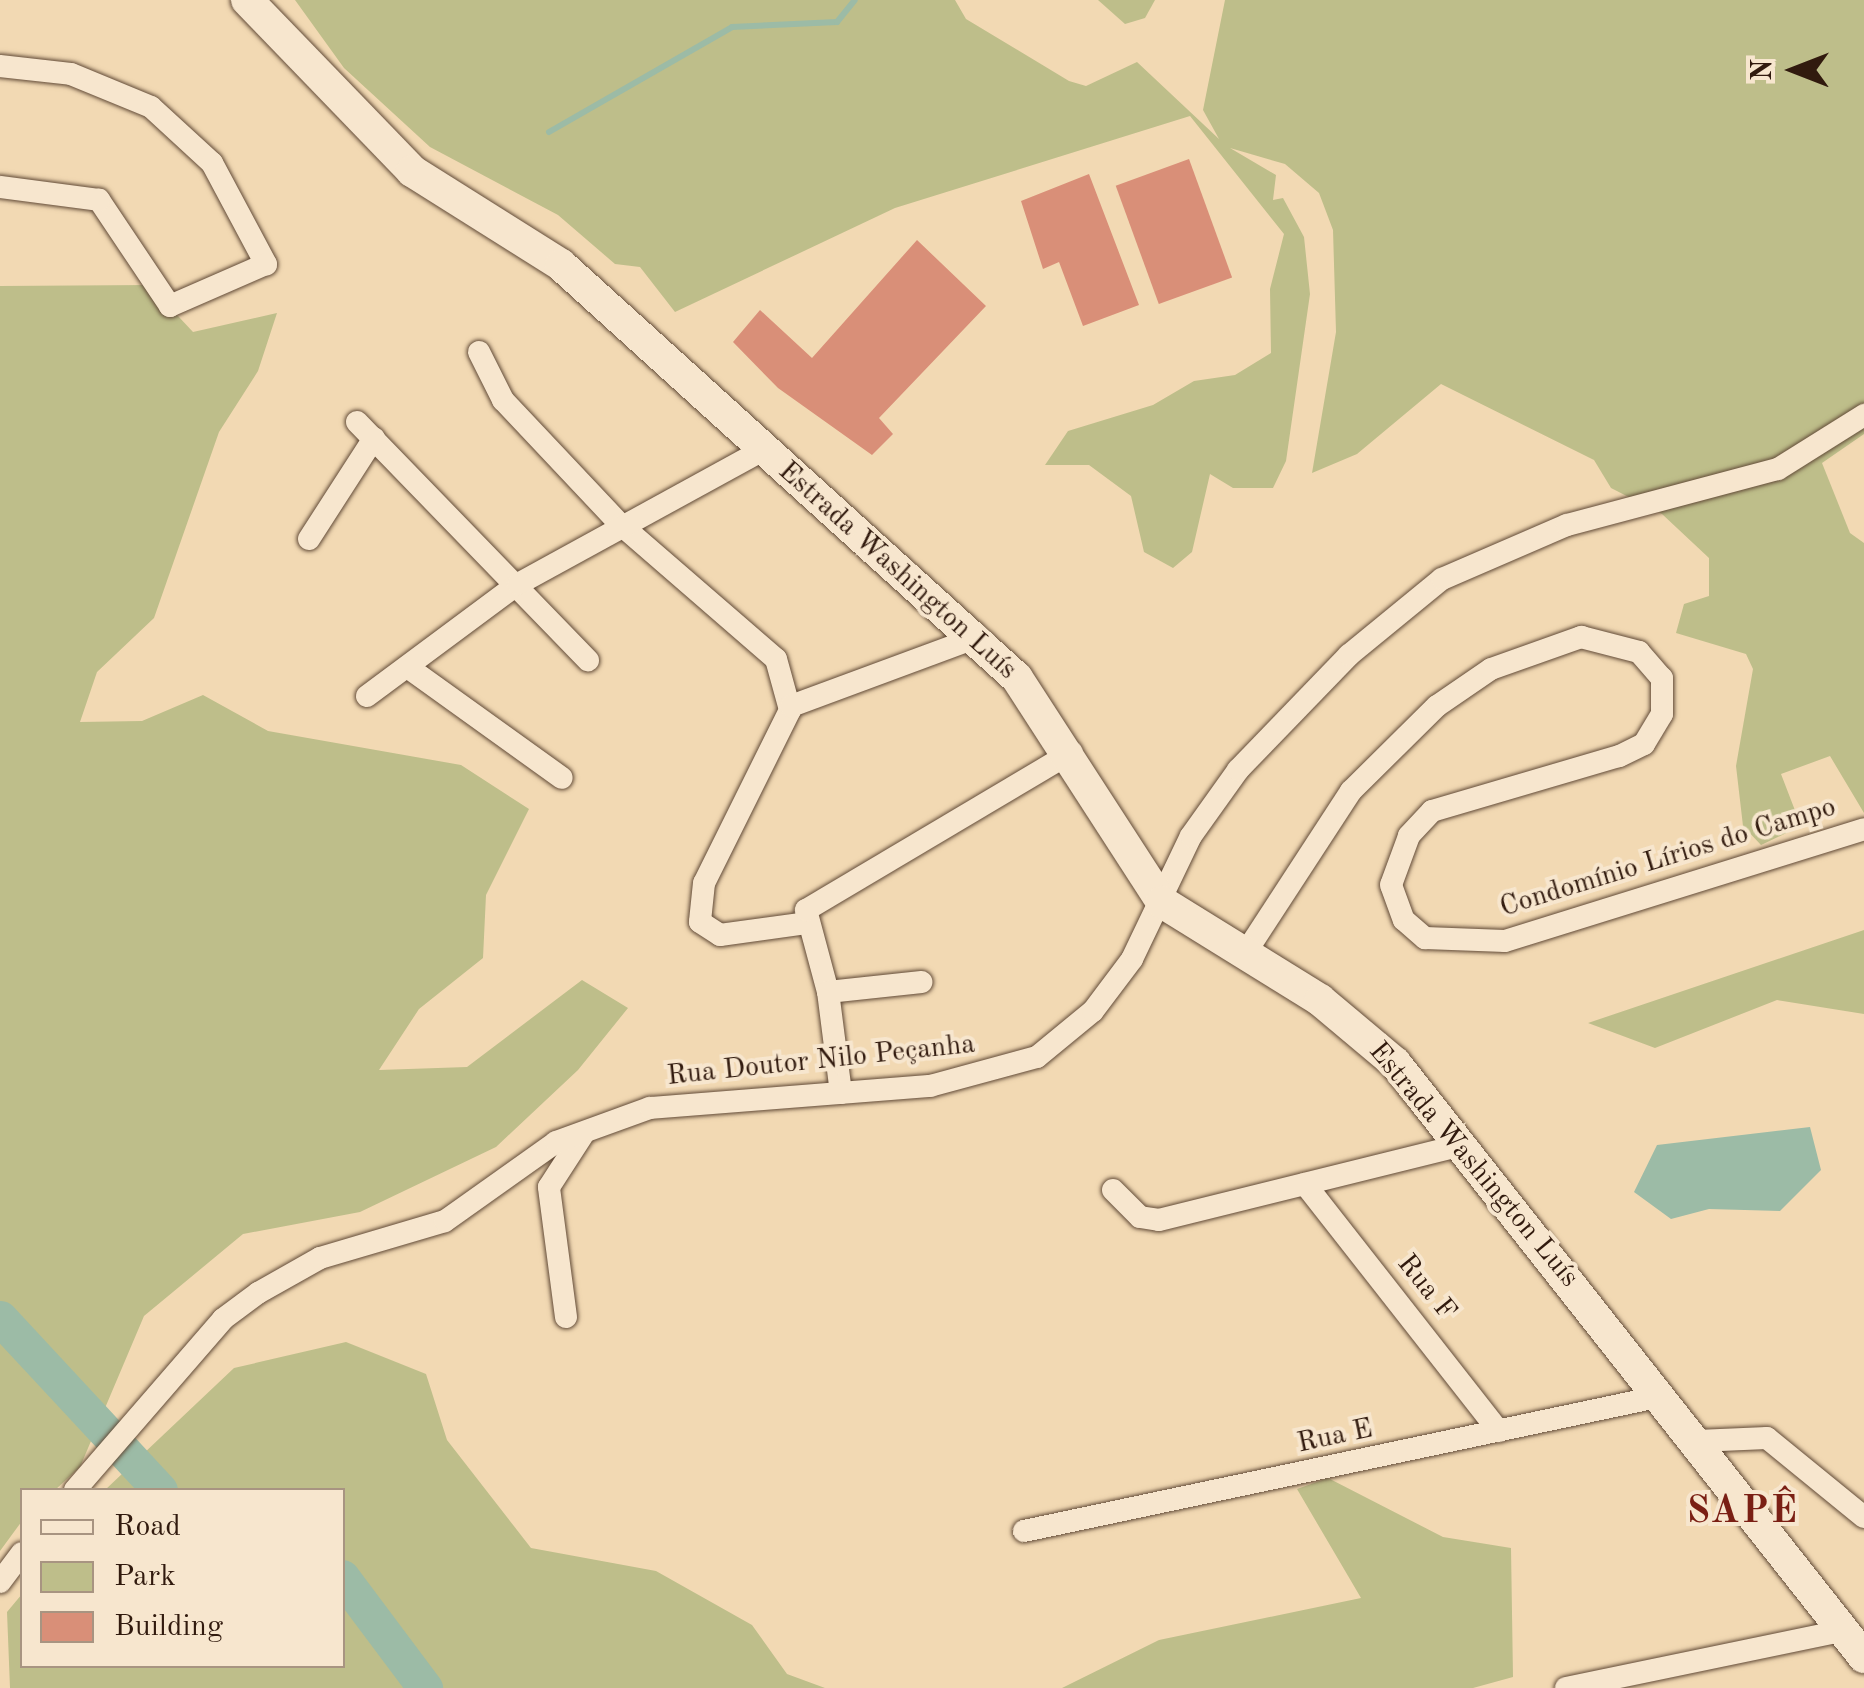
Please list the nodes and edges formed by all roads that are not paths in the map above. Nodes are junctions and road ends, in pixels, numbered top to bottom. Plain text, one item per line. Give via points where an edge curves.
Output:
1 (247, 0) edge
2 (0, 66) edge
3 (0, 188) edge
4 (479, 352) dead end
5 (1864, 415) edge
6 (764, 450) junction
7 (620, 524) junction
8 (309, 539) dead end
9 (518, 584) junction
10 (972, 639) junction
11 (588, 660) dead end
12 (413, 670) junction
13 (368, 696) dead end
14 (791, 706) junction
15 (1072, 752) junction
16 (562, 778) dead end
17 (1864, 830) edge
18 (1162, 902) junction
19 (806, 923) junction
20 (1246, 952) junction
21 (921, 982) dead end
22 (828, 992) junction
23 (841, 1092) junction
24 (590, 1127) junction
25 (1462, 1145) junction
26 (1305, 1184) junction
27 (1113, 1190) dead end
28 (566, 1317) dead end
29 (1656, 1397) junction
30 (1499, 1431) junction
31 (1697, 1442) junction
32 (78, 1488) edge
33 (1864, 1517) edge
34 (1024, 1531) dead end
35 (20, 1556) edge
36 (0, 1582) edge
37 (1841, 1630) junction
38 (1864, 1657) edge
39 (1566, 1688) edge

1 - 6 street, Estrada Washington Luís via 412,172 561,265
2 - 3 street via 71,74 151,107 212,164 266,264 170,306 99,200
4 - 7 street via 503,400
5 - 18 street, Rua Doutor Nilo Peçanha via 1778,469 1567,525 1442,579 1349,655 1238,770 1192,836
6 - 7 street
6 - 10 street, Estrada Washington Luís
7 - 9 street
7 - 14 street via 752,633 776,660
8 - 9 street via 366,430
9 - 11 street
9 - 12 street
10 - 14 street
10 - 15 street, Estrada Washington Luís via 1017,678
12 - 13 street
12 - 16 street
14 - 19 street via 698,904 700,922 720,934
15 - 18 street, Estrada Washington Luís
15 - 19 street via 812,905
17 - 20 street, Condomínio Lírios do Campo via 1505,940 1425,938 1404,920 1391,885 1409,836 1432,811 1619,756 1644,744 1662,714 1662,678 1639,652 1581,637 1491,669 1437,706 1350,791
18 - 20 street, Estrada Washington Luís
18 - 23 street, Rua Doutor Nilo Peçanha via 1093,1011 1038,1057 930,1086
19 - 22 street
20 - 25 street, Estrada Washington Luís via 1375,1043
21 - 22 street
22 - 23 street
23 - 24 street, Rua Doutor Nilo Peçanha via 650,1108
24 - 28 street via 549,1187
24 - 32 street, Rua Doutor Nilo Peçanha via 446,1220 320,1258 258,1293 224,1320
25 - 26 street
25 - 29 street, Estrada Washington Luís
26 - 27 street via 1159,1220 1140,1217
26 - 30 street, Rua F
29 - 30 street, Rua E
29 - 31 street, Estrada Washington Luís
30 - 34 street, Rua E
31 - 33 street via 1766,1438
31 - 37 street, Estrada Washington Luís
35 - 36 street
37 - 38 street, Estrada Washington Luís
37 - 39 street

